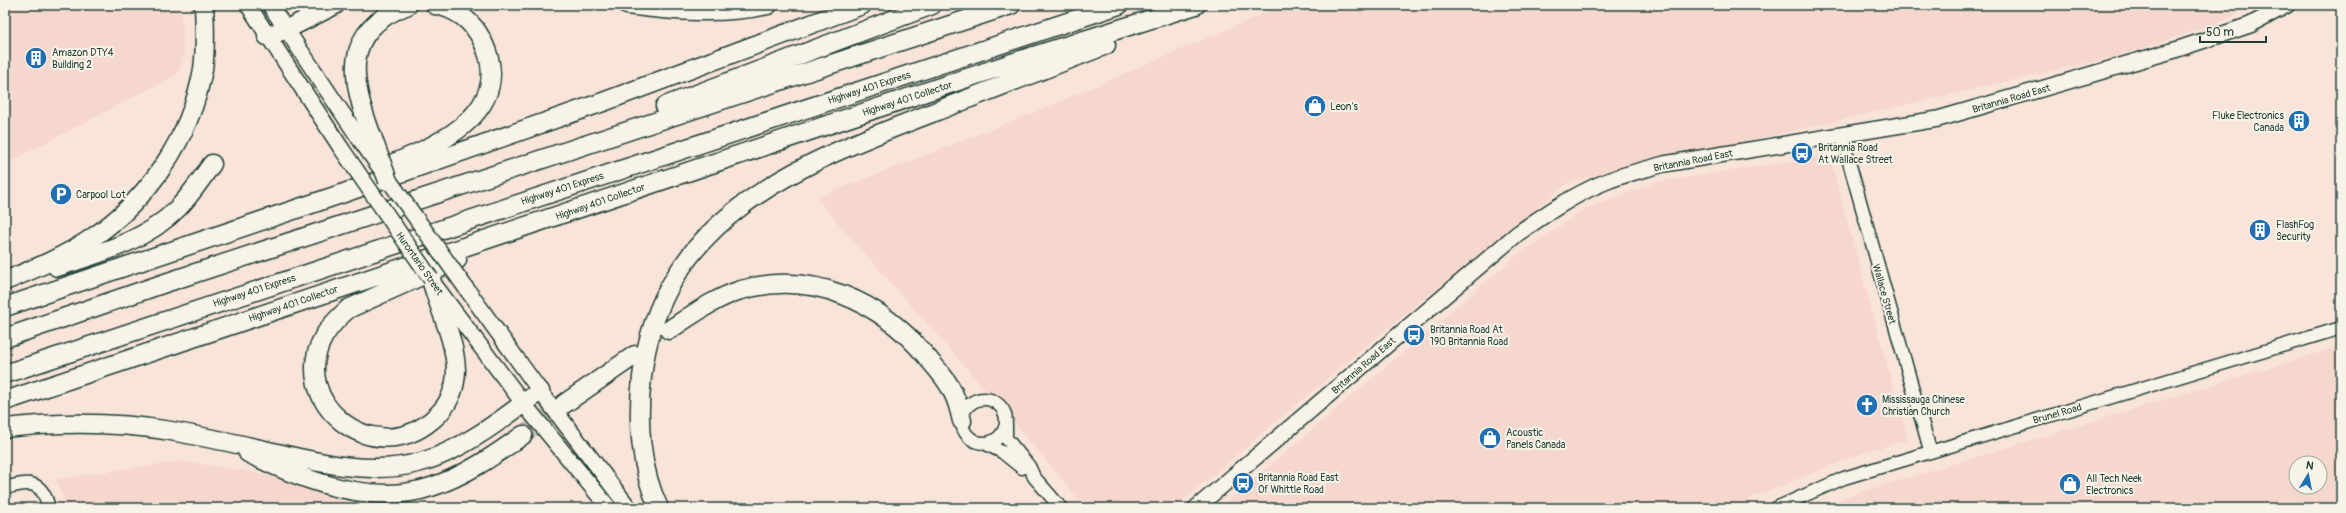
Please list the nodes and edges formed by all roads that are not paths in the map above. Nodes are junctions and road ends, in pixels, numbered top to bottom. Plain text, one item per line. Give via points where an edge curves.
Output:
1 (204, 5) edge
2 (248, 5) edge
3 (270, 5) edge
4 (335, 5) edge
5 (408, 5) edge
6 (435, 5) edge
7 (627, 5) edge
8 (768, 5) edge
9 (862, 5) edge
10 (932, 5) edge
11 (1011, 5) edge
12 (1119, 5) edge
13 (1196, 5) edge
14 (1204, 5) edge
15 (2287, 5) edge
16 (285, 30) junction
17 (267, 36) junction
18 (1842, 137) junction
19 (367, 140) junction
20 (212, 164) dead end
21 (388, 181) joint
22 (473, 181) junction
23 (267, 219) junction
24 (496, 236) junction
25 (431, 279) joint
26 (5, 283) edge
27 (441, 301) junction
28 (5, 307) edge
29 (2341, 328) edge
30 (669, 330) dead end
31 (5, 338) edge
32 (635, 356) dead end
33 (5, 374) edge
34 (540, 391) junction
35 (5, 401) edge
36 (523, 403) junction
37 (564, 404) tunnel mouth
38 (962, 421) junction
39 (1006, 422) junction
40 (5, 428) edge
41 (523, 434) tunnel mouth
42 (228, 442) junction
43 (984, 443) junction
44 (1930, 450) junction
45 (1034, 477) junction
46 (5, 488) edge
47 (49, 508) edge
48 (609, 508) edge
49 (629, 508) edge
50 (660, 508) edge
51 (1061, 508) edge
52 (1196, 508) edge
53 (1776, 508) edge

1 - 26 highway via 203,61 197,91 178,141 159,173 125,212 92,239
2 - 17 main road, Hurontario Street
3 - 16 main road
4 - 16 highway
5 - 19 highway via 392,11 374,23 357,54 354,74
6 - 23 highway via 459,14 470,24 478,32 488,54 488,91 476,113 451,135 432,146 314,194
7 - 8 highway via 679,11 755,8
9 - 23 highway via 602,102
10 - 22 highway
11 - 22 highway
12 - 33 highway, Highway 401 Express
13 - 24 highway, Highway 401 Collector via 1027,58
14 - 50 highway via 842,149 774,182 723,220 700,243 674,282 656,318 645,355 640,404 642,445 651,485
15 - 18 main road, Britannia Road East via 2250,25 2140,61 1938,119
16 - 17 highway
16 - 19 main road
17 - 25 main road, Hurontario Street, bridge
18 - 44 street, Wallace Street
18 - 52 main road, Britannia Road East via 1722,153 1664,164 1631,172 1575,196 1499,248
19 - 21 highway, bridge
20 - 26 highway via 178,208 130,242
21 - 34 main road, bridge
22 - 31 highway
23 - 28 highway
24 - 27 highway via 481,249 348,309 336,321 317,355 316,371 318,388 325,402 346,426 378,438 409,435 424,427 448,402 454,388 456,370
24 - 35 highway, Highway 401 Collector
25 - 27 highway
27 - 36 main road, Hurontario Street
29 - 44 street, Brunel Road
30 - 38 highway via 716,300 758,286 792,284 840,293 883,314 921,349 947,382
32 - 37 highway
34 - 36 highway
34 - 49 main road
36 - 42 highway via 446,454 420,463 392,467 355,468
36 - 48 main road, Hurontario Street
38 - 39 street via 963,414 970,404 985,399 999,405
38 - 43 street via 967,435
39 - 43 street via 998,438
39 - 45 street via 1006,438 1029,466
40 - 42 highway via 79,424 129,427 169,431
41 - 42 highway via 488,459 445,482 396,494 345,488 309,478 275,467
43 - 45 street via 1002,452
44 - 53 street, Brunel Road via 1844,478
45 - 51 street
46 - 47 street via 22,483 34,485 44,493

